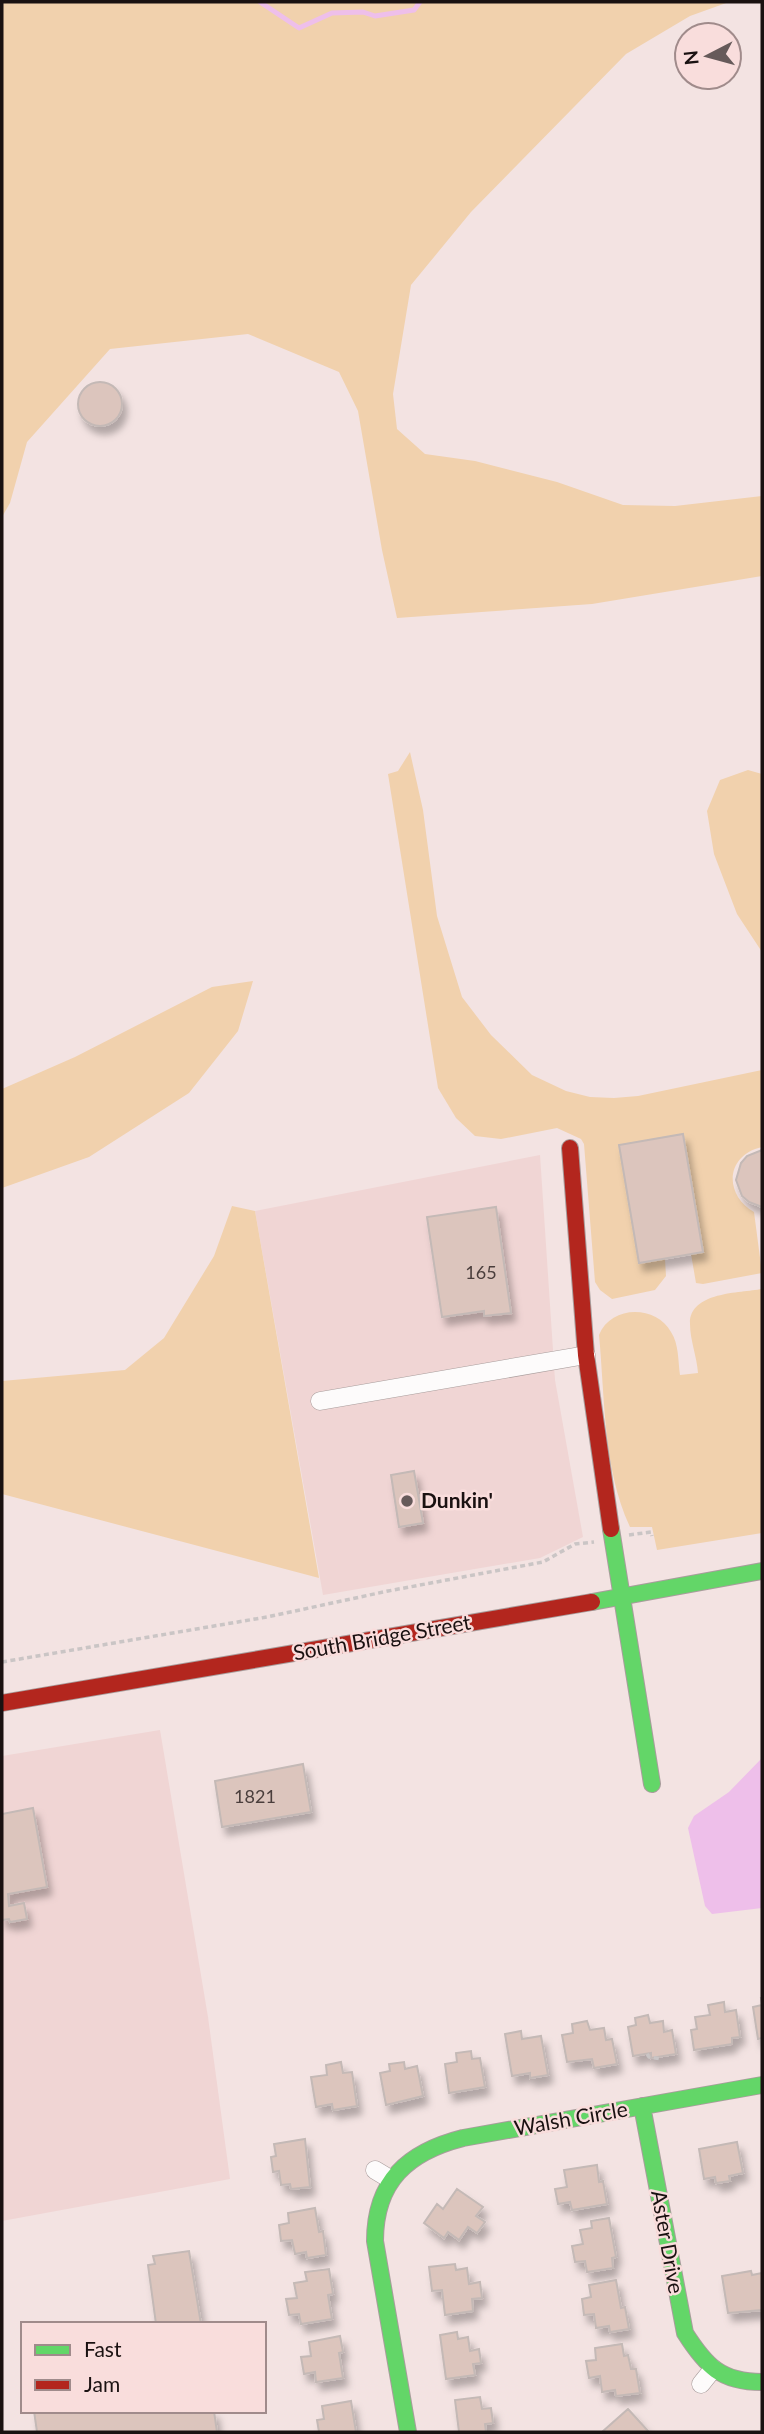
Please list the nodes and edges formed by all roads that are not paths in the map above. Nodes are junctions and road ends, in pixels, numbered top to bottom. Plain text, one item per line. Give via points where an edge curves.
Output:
1 (570, 1147) dead end
2 (586, 1355) junction
3 (320, 1401) dead end
4 (762, 1571) edge
5 (620, 1595) junction
6 (2, 1703) edge
7 (652, 1784) dead end
8 (762, 2085) edge
9 (642, 2106) junction
10 (713, 2369) junction
11 (762, 2382) edge
12 (701, 2384) dead end
13 (408, 2432) edge

1 - 2 main road
2 - 3 street
2 - 5 main road
4 - 5 main road, South Bridge Street
5 - 6 main road, South Bridge Street
5 - 7 main road
8 - 9 main road, Walsh Circle
9 - 10 main road, Aster Drive via 685,2333
9 - 13 main road, Walsh Circle via 449,2142 382,2175 375,2241
10 - 11 main road, Aster Drive via 727,2379
10 - 12 street

